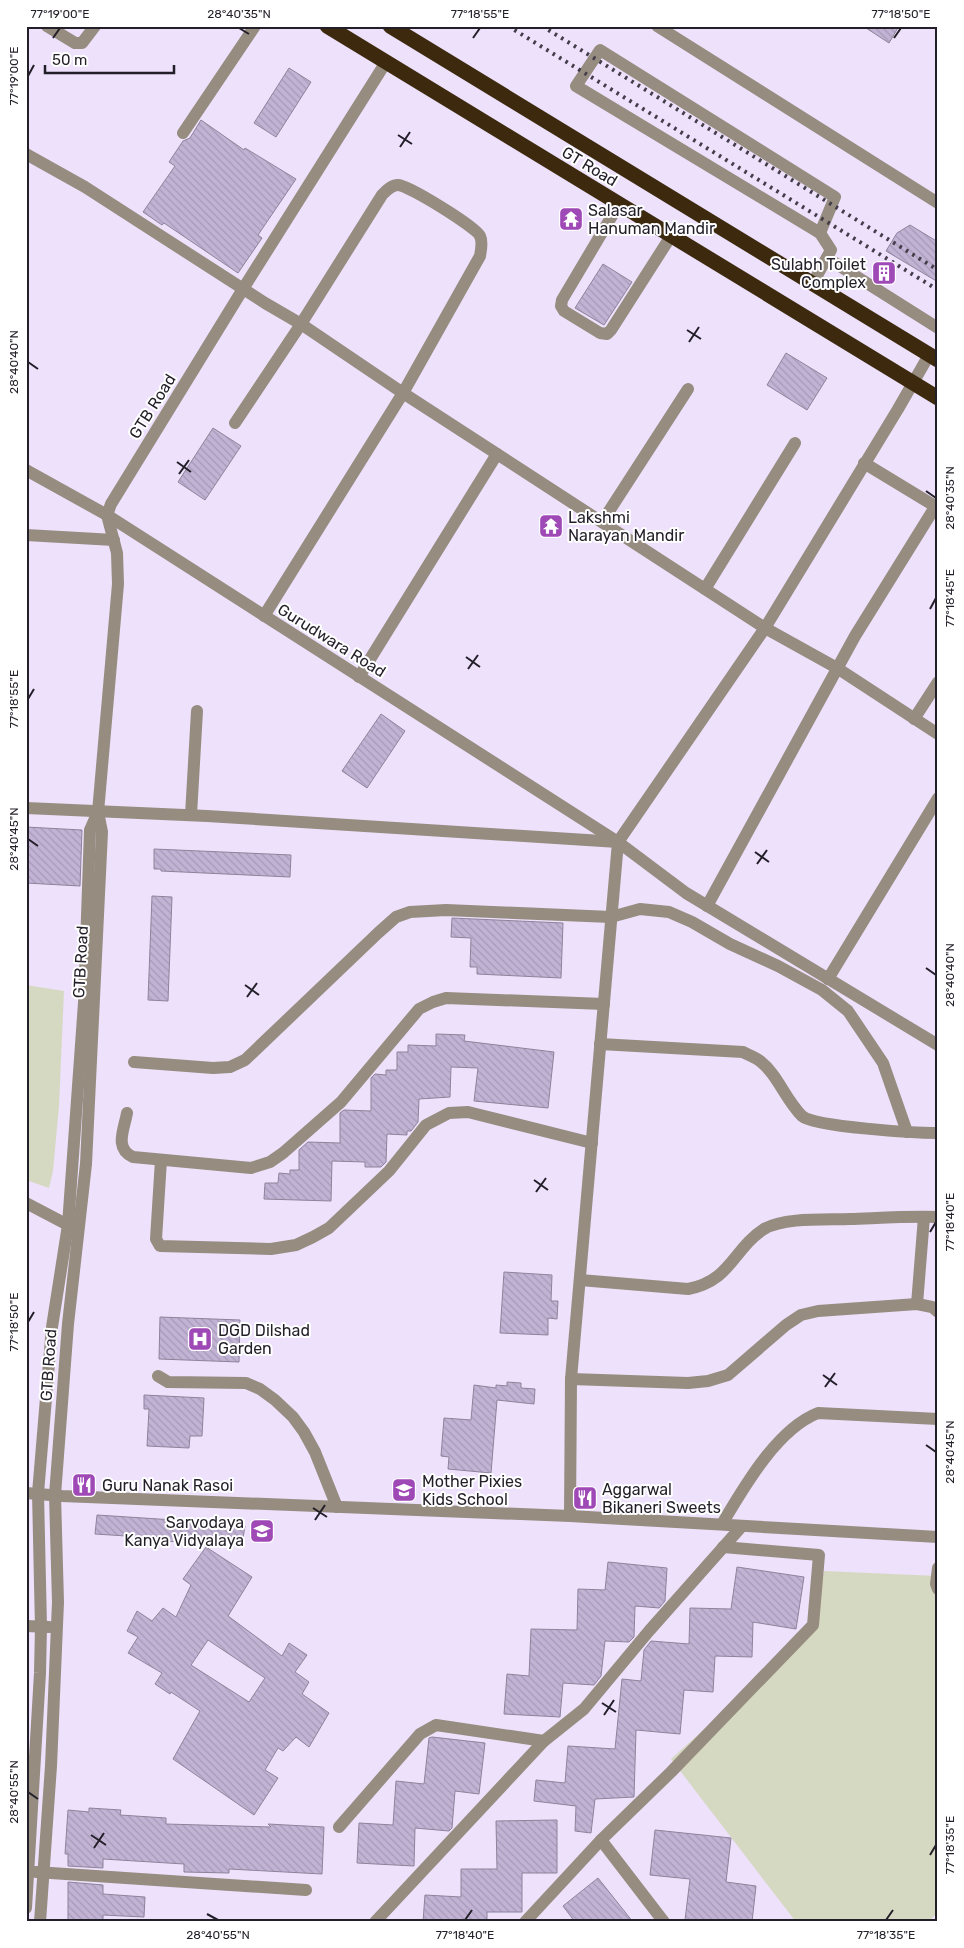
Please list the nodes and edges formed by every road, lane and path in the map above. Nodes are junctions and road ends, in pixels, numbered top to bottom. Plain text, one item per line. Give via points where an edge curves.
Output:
1 (47, 26) edge
2 (95, 26) edge
3 (255, 26) edge
4 (327, 26) edge
5 (390, 26) edge
6 (657, 26) edge
7 (386, 62) junction
8 (183, 133) dead end
9 (26, 154) edge
10 (938, 203) edge
11 (619, 204) junction
12 (820, 234) junction
13 (671, 236) junction
14 (827, 258) junction
15 (812, 283) junction
16 (243, 289) junction
17 (301, 324) junction
18 (938, 328) edge
19 (933, 357) edge
20 (912, 383) junction
21 (688, 389) dead end
22 (403, 393) junction
23 (938, 398) edge
24 (235, 423) dead end
25 (795, 442) dead end
26 (497, 454) junction
27 (864, 463) junction
28 (26, 470) edge
29 (936, 508) edge
30 (107, 515) junction
31 (602, 522) junction
32 (26, 535) edge
33 (114, 540) junction
34 (705, 589) junction
35 (264, 616) junction
36 (766, 628) junction
37 (837, 668) junction
38 (359, 676) junction
39 (938, 682) edge
40 (197, 710) dead end
41 (914, 719) junction
42 (938, 734) edge
43 (938, 798) edge
44 (26, 808) edge
45 (98, 812) junction
46 (191, 815) junction
47 (618, 842) junction
48 (707, 906) junction
49 (611, 917) junction
50 (828, 979) junction
51 (604, 1004) junction
52 (600, 1044) junction
53 (938, 1045) edge
54 (134, 1062) dead end
55 (127, 1113) dead end
56 (907, 1132) junction
57 (938, 1133) edge
58 (592, 1143) junction
59 (160, 1160) junction
60 (72, 1163) junction
61 (86, 1164) junction
62 (26, 1202) edge
63 (924, 1216) junction
64 (938, 1217) edge
65 (73, 1226) junction
66 (580, 1280) junction
67 (917, 1304) junction
68 (938, 1312) edge
69 (158, 1376) dead end
70 (571, 1379) junction
71 (938, 1419) edge
72 (32, 1493) edge
73 (55, 1495) junction
74 (337, 1507) junction
75 (570, 1516) junction
76 (722, 1524) junction
77 (742, 1526) junction
78 (938, 1537) edge
79 (723, 1547) junction
80 (938, 1568) edge
81 (938, 1589) edge
82 (26, 1626) edge
83 (41, 1627) junction
84 (57, 1627) junction
85 (544, 1741) junction
86 (339, 1827) dead end
87 (601, 1840) junction
88 (29, 1871) junction
89 (44, 1872) junction
90 (306, 1890) dead end
91 (26, 1908) edge
92 (40, 1922) edge
93 (375, 1922) edge
94 (525, 1922) edge
95 (664, 1922) edge

1 - 2 street via 75,43 82,43
3 - 8 street
4 - 7 highway, GT Road
5 - 15 highway, GT Road
6 - 10 street
7 - 11 highway, GT Road
7 - 16 street, GTB Road
9 - 16 street via 85,187
11 - 13 highway, GT Road
11 - 13 street via 562,300 564,311 607,334
12 - 12 street via 576,86 600,50 835,197
12 - 14 street via 831,250
13 - 20 highway, GT Road
14 - 15 street
14 - 18 street
15 - 19 highway, GT Road
16 - 17 street
16 - 30 street, GTB Road
17 - 22 street
17 - 22 street via 382,195 390,188 398,185 410,188 472,227 480,236 480,256
17 - 24 street
19 - 20 street
20 - 23 highway, GT Road
20 - 27 street
21 - 31 street
22 - 26 street
22 - 35 street
25 - 34 street
26 - 31 street
26 - 38 street
27 - 29 street
27 - 36 street
28 - 30 street, Gurudwara Road
29 - 37 street
30 - 33 street, GTB Road
30 - 35 street, Gurudwara Road
31 - 34 street
32 - 33 street
33 - 45 street, GTB Road via 118,584
34 - 36 street
35 - 38 street, Gurudwara Road
36 - 37 street
36 - 47 street
37 - 41 street
37 - 48 street
38 - 47 street, Gurudwara Road
39 - 41 street
40 - 46 street
41 - 42 street
43 - 50 street
44 - 45 street
45 - 46 street
45 - 60 street, GTB Road via 90,830 84,1004
45 - 61 street, GTB Road via 102,832
46 - 47 street
47 - 48 street, Gurudwara Road via 686,894
47 - 49 street
48 - 50 street, Gurudwara Road
49 - 51 street
49 - 54 street via 446,910 410,912 396,918 378,933 245,1060 230,1067 213,1068
49 - 56 street via 640,909 669,912 822,990 848,1012 883,1063
50 - 53 street, Gurudwara Road
51 - 52 street
51 - 59 street via 446,998 433,1002 419,1009 342,1102 270,1162 251,1168
52 - 56 street via 743,1052 772,1072 803,1118
52 - 58 street
55 - 59 street via 121,1145 125,1153
56 - 57 street
58 - 59 street via 468,1112 449,1113 426,1125 389,1171 329,1228 296,1245 271,1249 160,1246 156,1239
58 - 66 street
60 - 61 street
60 - 65 street, GTB Road
61 - 65 street, GTB Road
62 - 65 street
63 - 64 street
63 - 66 street via 781,1223 765,1229 754,1238 716,1278 688,1289
63 - 67 street
65 - 72 street, GTB Road via 52,1327
65 - 73 street, GTB Road
66 - 70 street
67 - 68 street via 932,1307
67 - 70 street via 801,1315 728,1375 708,1381
69 - 74 street via 168,1382 246,1383 260,1389 293,1417 304,1432
70 - 75 street
71 - 76 street via 818,1413 807,1418 793,1427 752,1476
72 - 73 street
72 - 83 street, GTB Road
73 - 74 street
73 - 84 street, GTB Road
74 - 75 street
75 - 76 street
76 - 77 street
77 - 78 street
77 - 79 street
79 - 85 street via 584,1709
79 - 87 street via 820,1556 813,1626
80 - 81 street
82 - 83 street
83 - 84 street
83 - 88 street, GTB Road
84 - 89 street, GTB Road
85 - 86 street via 436,1726 420,1734
85 - 93 street
87 - 94 street
87 - 95 street
88 - 89 street
88 - 91 street, GTB Road
89 - 90 street
89 - 92 street, GTB Road

